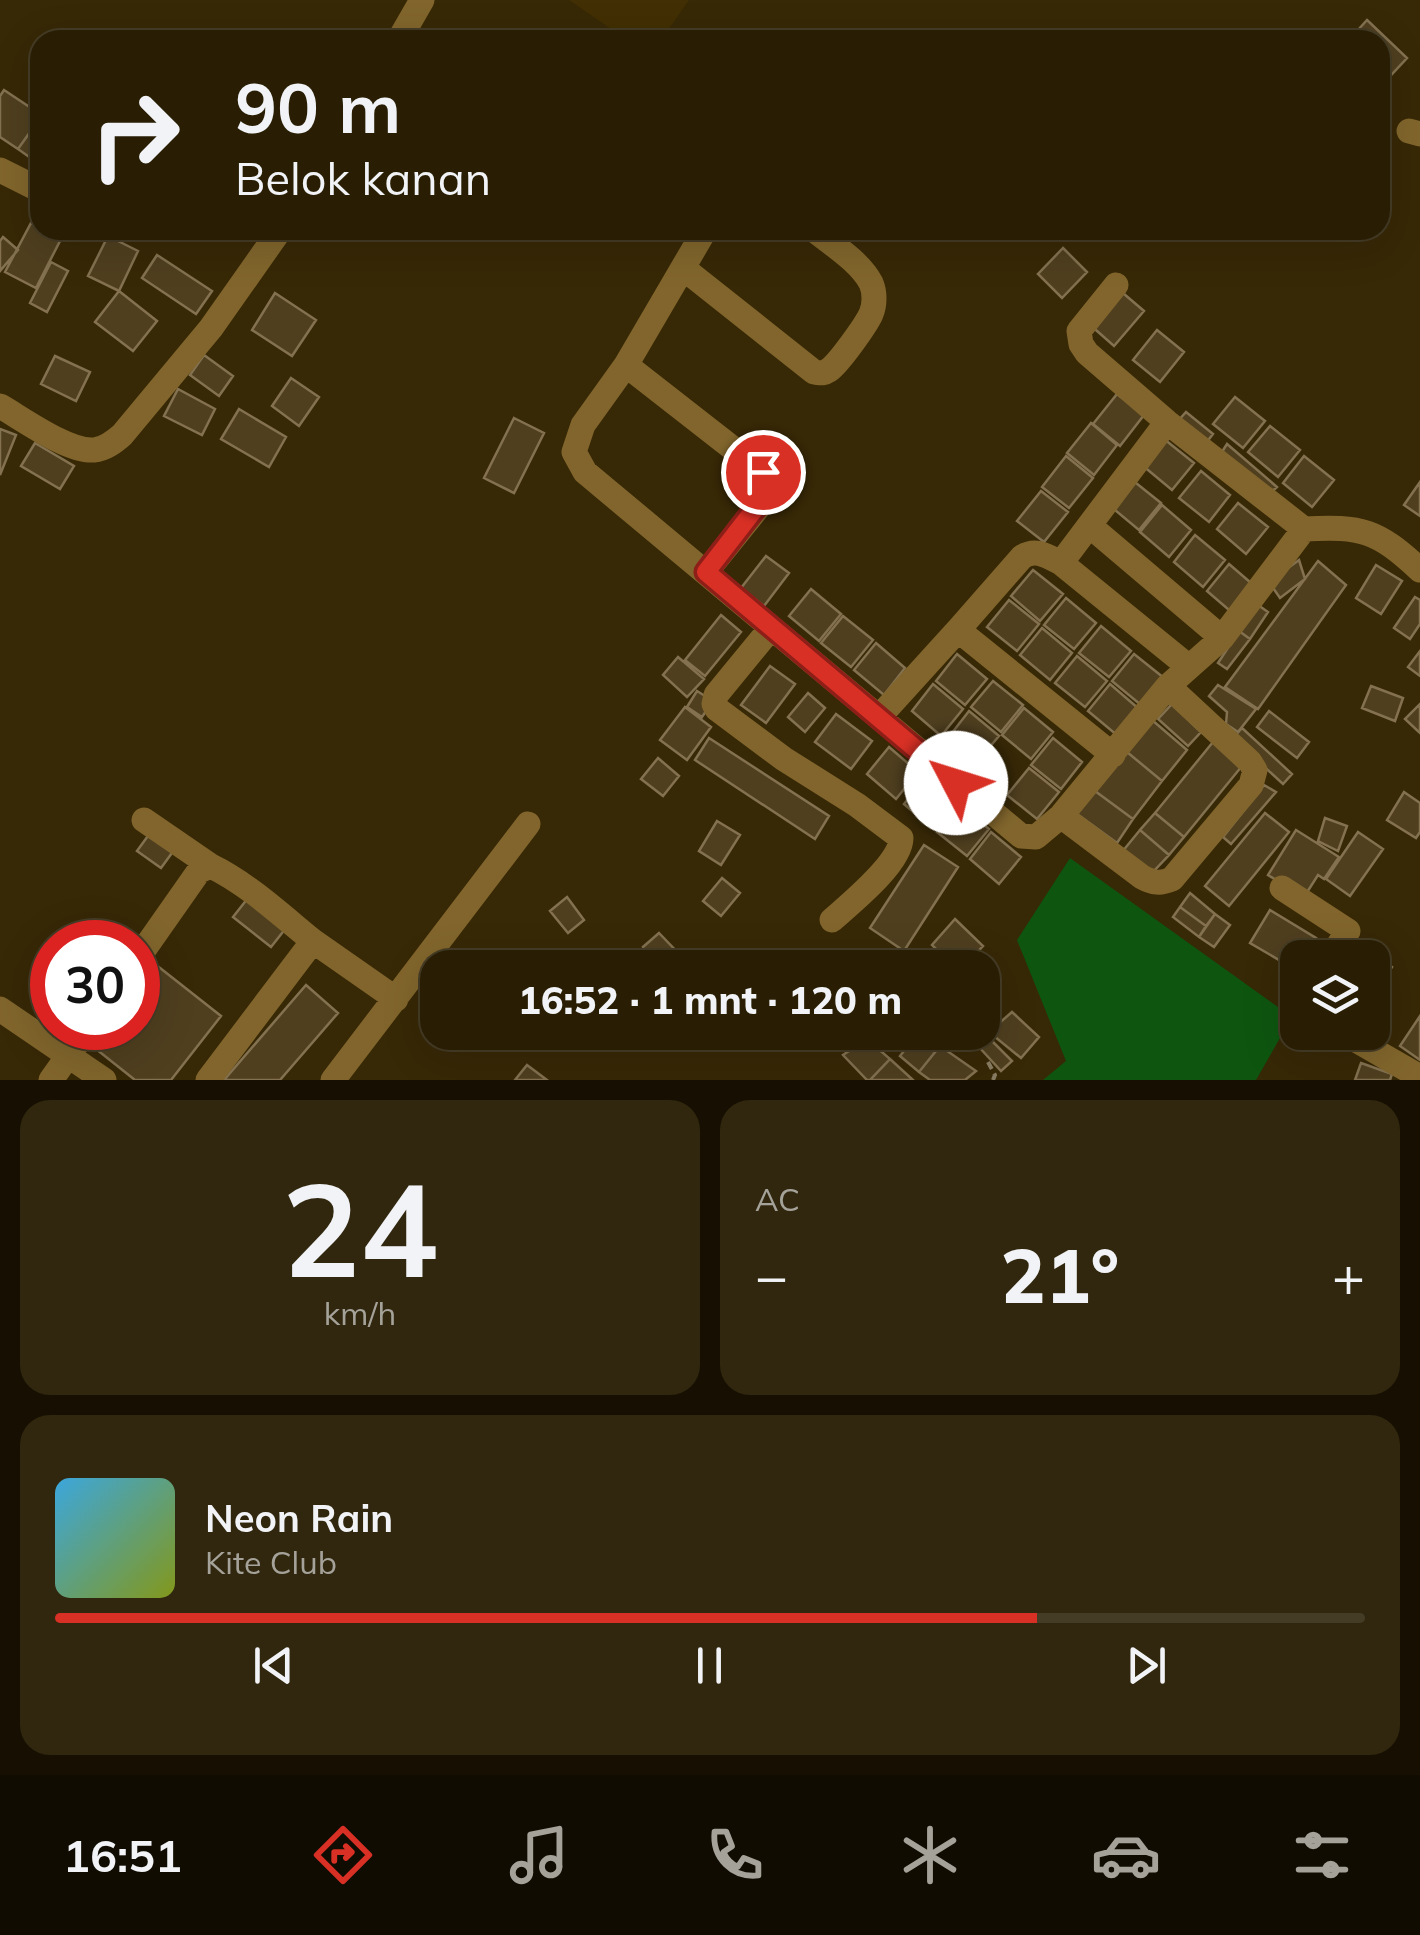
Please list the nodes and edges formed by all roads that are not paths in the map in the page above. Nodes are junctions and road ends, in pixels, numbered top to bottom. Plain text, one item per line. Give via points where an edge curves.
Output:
1 (422, 0) edge
2 (406, 30) edge
3 (0, 170) edge
4 (30, 185) edge
5 (273, 240) edge
6 (698, 240) edge
7 (825, 240) edge
8 (683, 268) junction
9 (1116, 286) dead end
10 (626, 365) junction
11 (0, 406) edge
12 (1167, 422) junction
13 (1090, 526) junction
14 (1304, 529) junction
15 (1061, 563) junction
16 (1420, 570) edge
17 (706, 572) junction
18 (771, 628) junction
19 (958, 630) junction
20 (1222, 638) junction
21 (1189, 667) junction
22 (1168, 686) junction
23 (879, 717) junction
24 (1112, 755) junction
25 (1061, 816) junction
26 (144, 820) dead end
27 (528, 824) dead end
28 (211, 866) junction
29 (1282, 888) dead end
30 (832, 920) dead end
31 (160, 927) edge
32 (1342, 940) edge
33 (313, 941) junction
34 (396, 999) junction
35 (0, 1008) edge
36 (72, 1050) edge
37 (1373, 1050) edge
38 (69, 1054) junction
39 (1420, 1077) edge
40 (51, 1080) edge
41 (104, 1080) edge
42 (208, 1080) edge
43 (333, 1080) edge

1 - 2 street
3 - 4 street
5 - 11 street via 212,328 107,446 92,450 62,441
6 - 8 street
7 - 8 street via 865,275 874,298 872,313 822,373
8 - 10 street
9 - 12 street via 1083,324 1080,344
10 - 17 street via 583,425 576,459
10 - 17 street via 770,484
12 - 13 street
12 - 14 street
13 - 15 street
13 - 20 street
14 - 16 street via 1368,531
14 - 20 street
15 - 19 street via 1039,552 1026,554
15 - 21 street
17 - 18 street
18 - 23 street
18 - 30 street via 716,695 717,709 901,838 899,852
19 - 23 street
19 - 24 street
20 - 21 street
21 - 22 street
22 - 24 street
22 - 25 street via 1250,762 1251,785 1163,883 1142,876
23 - 25 street via 1021,836 1036,838
24 - 25 street
26 - 28 street
27 - 34 street
28 - 31 street via 199,871
28 - 33 street
29 - 32 street via 1348,932
33 - 34 street
33 - 42 street
34 - 43 street
35 - 38 street
36 - 38 street
37 - 39 street
38 - 40 street
38 - 41 street

